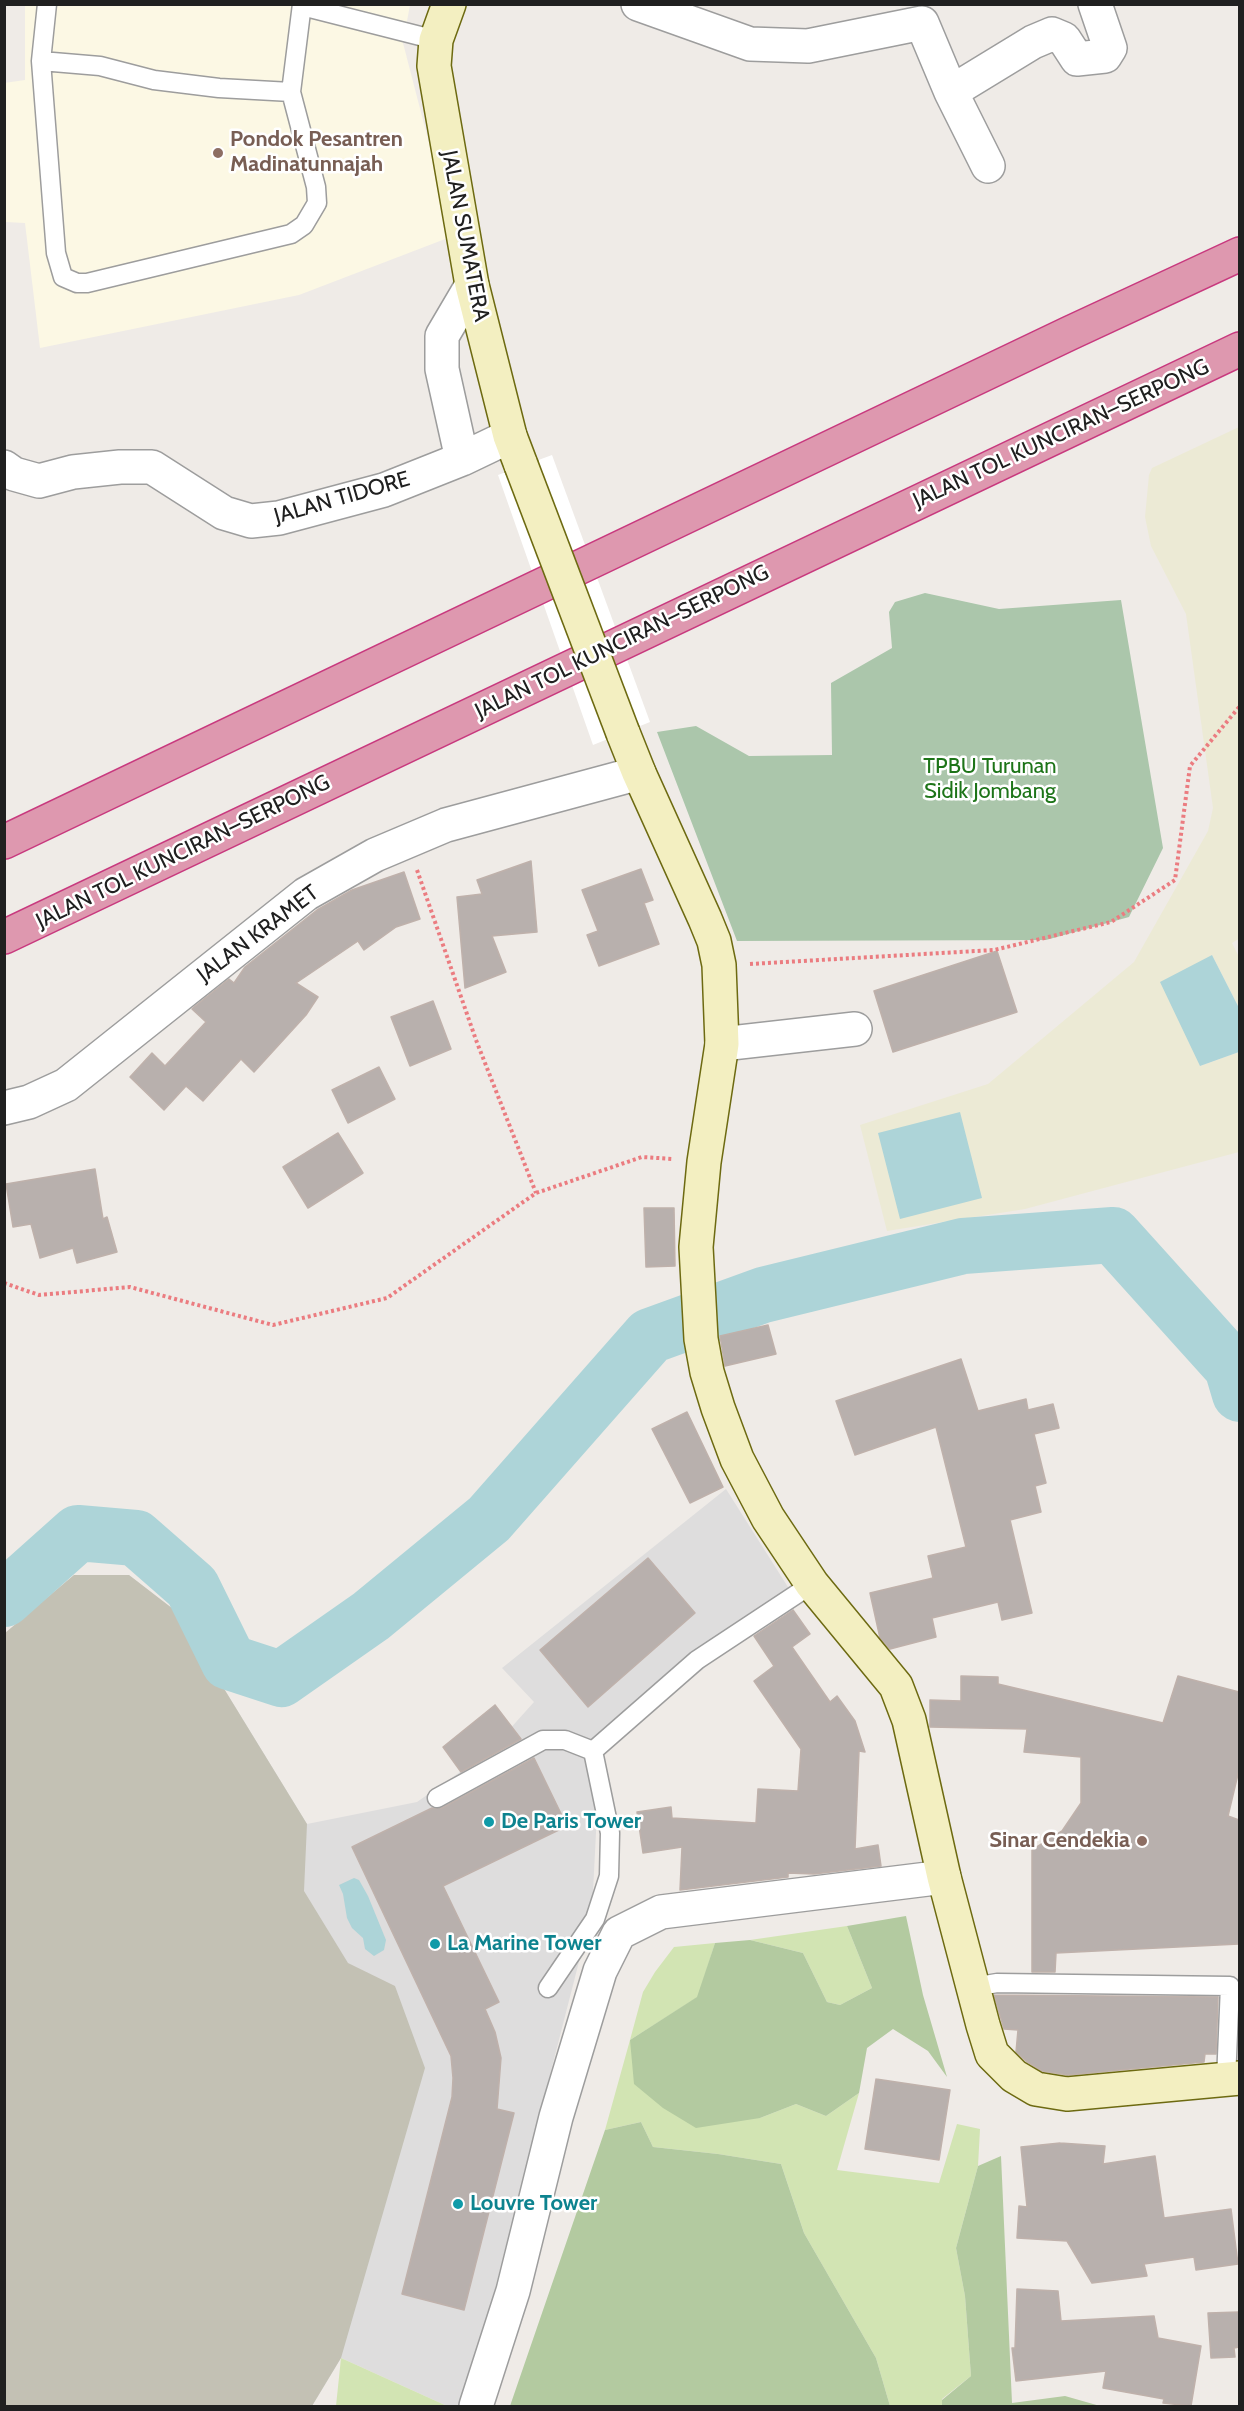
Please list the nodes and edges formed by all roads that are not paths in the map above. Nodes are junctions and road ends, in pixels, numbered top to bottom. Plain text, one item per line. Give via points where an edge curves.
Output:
1 (47, 4) edge
2 (449, 4) edge
3 (638, 4) edge
4 (1095, 4) edge
5 (302, 5) edge
6 (436, 40) junction
7 (41, 61) junction
8 (291, 92) junction
9 (951, 92) junction
10 (988, 166) dead end
11 (1239, 254) edge
12 (472, 285) junction
13 (1239, 349) edge
14 (515, 451) junction
15 (462, 459) junction
16 (4, 467) edge
17 (639, 773) junction
18 (4, 842) edge
19 (4, 937) edge
20 (855, 1029) dead end
21 (722, 1044) junction
22 (4, 1108) edge
23 (813, 1584) junction
24 (593, 1751) junction
25 (437, 1798) dead end
26 (944, 1877) junction
27 (973, 1987) junction
28 (548, 1988) dead end
29 (1232, 2079) edge
30 (476, 2406) edge

1 - 7 lane
2 - 6 street, JALAN SUMATERA
3 - 9 street via 750,44 808,46 922,23
4 - 9 street via 1110,48 1105,56 1077,59 1064,39 1052,34
5 - 6 lane
5 - 8 lane
6 - 12 street, JALAN SUMATERA via 434,66
7 - 8 lane via 100,66 154,80
7 - 8 lane via 56,253 63,277 77,283 291,234 304,225 317,202 316,187
9 - 10 street
11 - 18 highway
12 - 14 street, JALAN SUMATERA
12 - 15 street via 442,336 442,369
13 - 19 highway, JALAN TOL KUNCIRAN–SERPONG
14 - 15 street, JALAN TIDORE
14 - 17 street, JALAN SUMATERA, bridge
15 - 16 street, JALAN TIDORE via 384,490 279,518 251,521 224,513 152,467 73,472 39,481
17 - 21 street, JALAN SUMATERA via 714,941 719,965
17 - 22 street, JALAN KRAMET via 446,825 375,855 306,894 66,1085 29,1102
20 - 21 street
21 - 23 street, JALAN SUMATERA via 696,1247 701,1339 718,1407 737,1459 768,1518
23 - 24 lane via 697,1660
23 - 26 street, JALAN SUMATERA via 896,1686 909,1720
24 - 25 lane via 565,1740 543,1740
24 - 28 lane via 610,1833 609,1876 594,1919
26 - 27 street, JALAN SUMATERA
26 - 30 street via 661,1912 619,1934 600,1971 566,2083 513,2291
27 - 29 street, JALAN SUMATERA via 992,2054 1014,2076 1036,2089 1067,2094
27 - 29 lane via 998,1983 1230,1986

